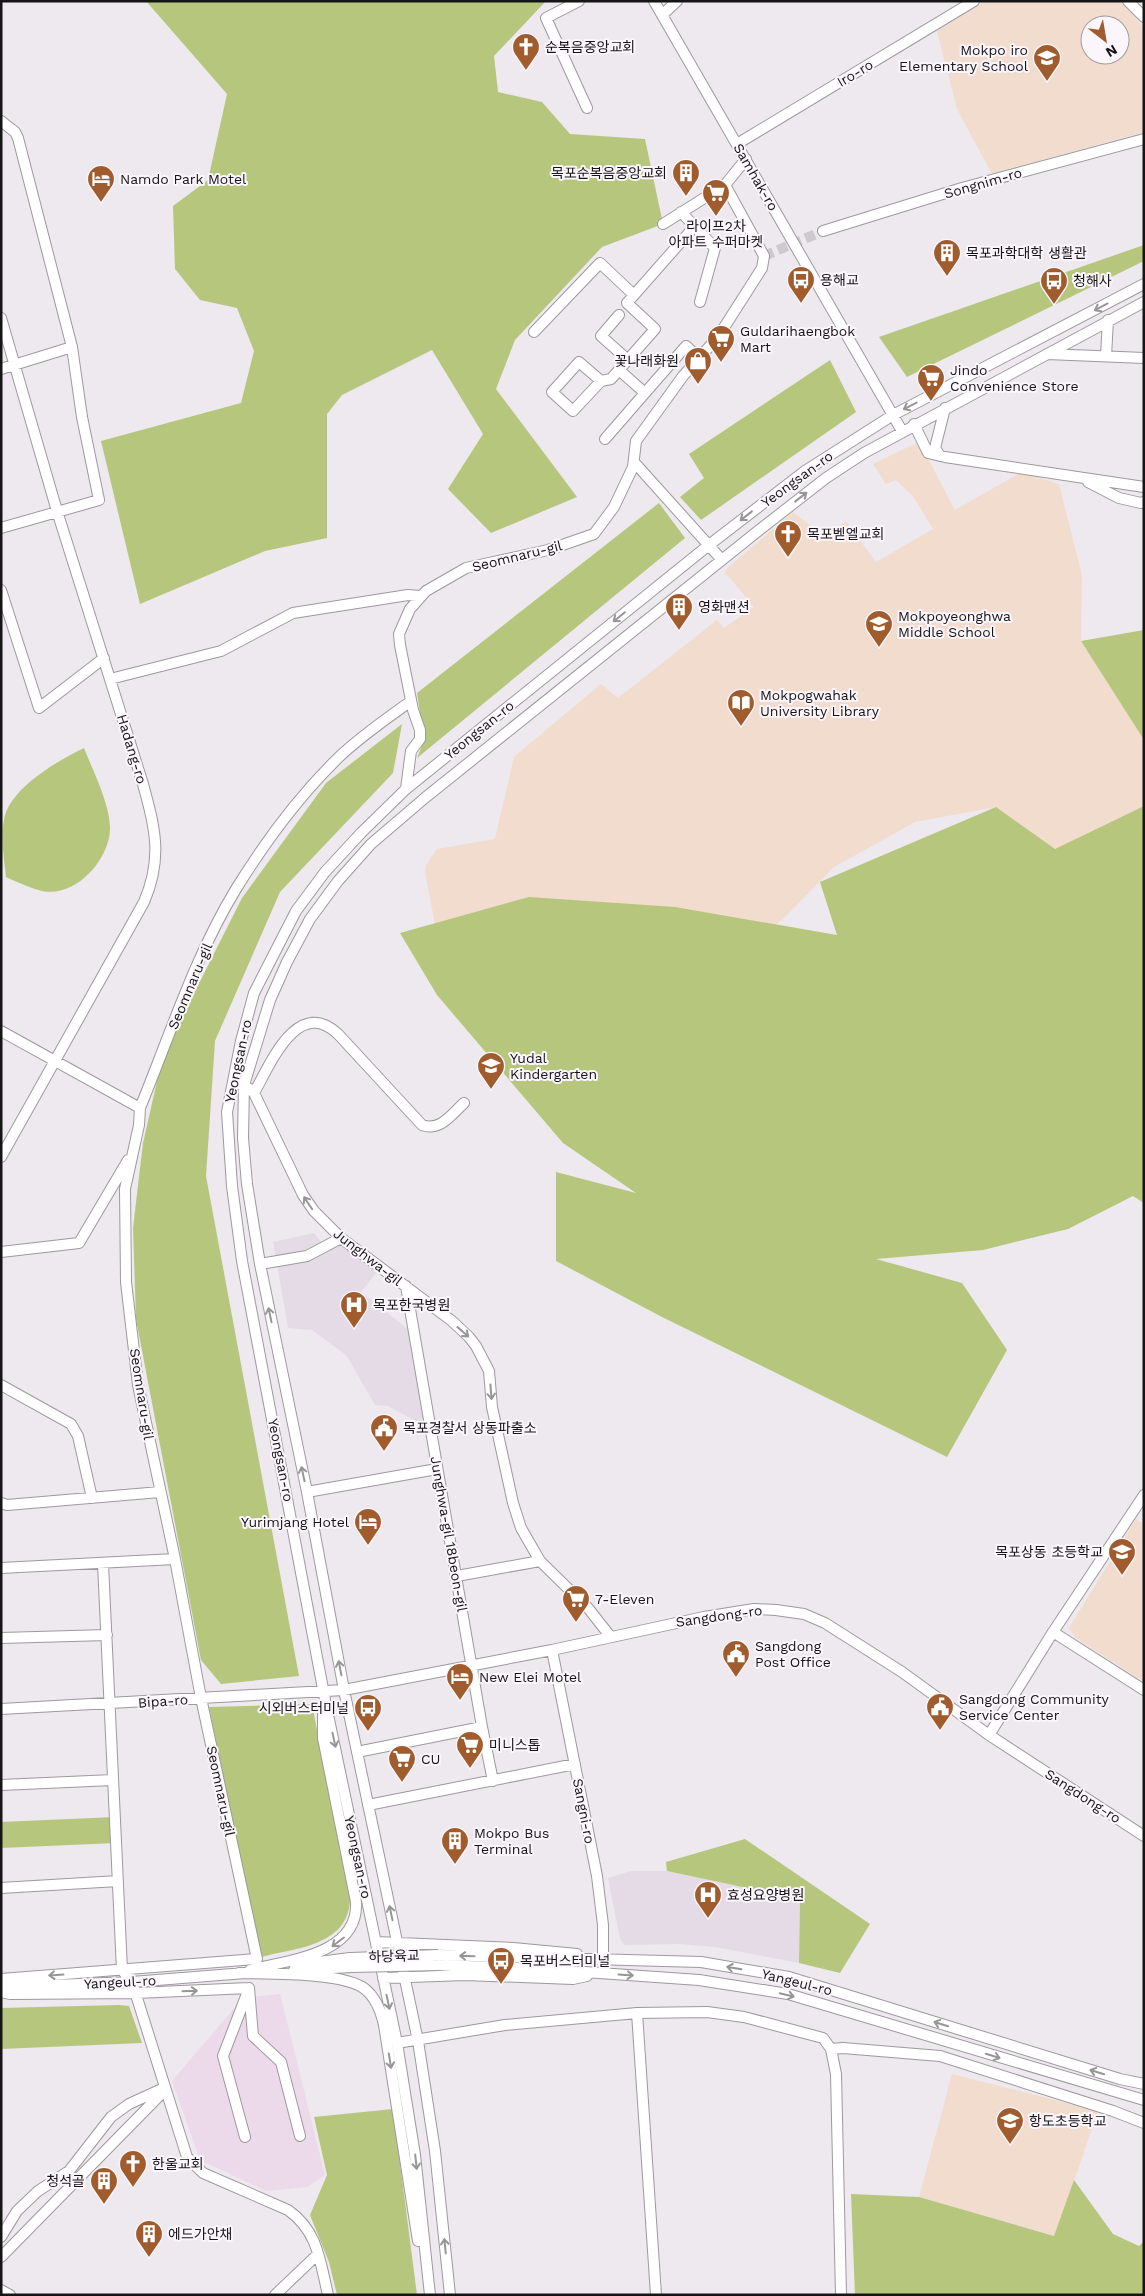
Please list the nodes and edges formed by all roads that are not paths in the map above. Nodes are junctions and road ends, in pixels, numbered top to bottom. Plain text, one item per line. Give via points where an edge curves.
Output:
1 (580, 1) edge
2 (654, 1) edge
3 (677, 1) edge
4 (974, 1) edge
5 (1128, 1) edge
6 (1135, 1) edge
7 (1144, 15) edge
8 (662, 16) junction
9 (587, 108) dead end
10 (1, 121) edge
11 (1144, 139) edge
12 (737, 144) junction
13 (746, 159) junction
14 (725, 186) junction
15 (681, 212) junction
16 (663, 224) dead end
17 (694, 227) junction
18 (824, 232) tunnel mouth
19 (1144, 284) edge
20 (634, 295) junction
21 (700, 302) dead end
22 (1144, 302) edge
23 (620, 315) dead end
24 (1, 318) edge
25 (1108, 320) junction
26 (534, 332) dead end
27 (72, 347) junction
28 (1046, 354) junction
29 (1106, 356) junction
30 (700, 358) junction
31 (1144, 358) edge
32 (628, 360) junction
33 (15, 365) junction
34 (1, 369) edge
35 (619, 370) junction
36 (601, 381) junction
37 (644, 393) junction
38 (945, 408) junction
39 (892, 415) junction
40 (914, 424) junction
41 (902, 431) junction
42 (605, 439) dead end
43 (940, 456) junction
44 (634, 462) junction
45 (1079, 477) junction
46 (1144, 487) edge
47 (1144, 502) edge
48 (57, 511) junction
49 (1, 528) edge
50 (709, 545) junction
51 (722, 560) junction
52 (1, 590) edge
53 (420, 596) junction
54 (3, 602) edge
55 (104, 658) junction
56 (110, 679) junction
57 (411, 701) junction
58 (406, 789) junction
59 (1, 1031) edge
60 (55, 1061) junction
61 (232, 1082) junction
62 (244, 1085) junction
63 (254, 1093) junction
64 (464, 1103) dead end
65 (140, 1108) junction
66 (6, 1140) edge
67 (132, 1156) junction
68 (1, 1157) edge
69 (341, 1238) junction
70 (1, 1252) edge
71 (260, 1264) junction
72 (406, 1286) junction
73 (1, 1385) edge
74 (437, 1469) junction
75 (160, 1492) junction
76 (307, 1492) junction
77 (1144, 1495) edge
78 (92, 1498) junction
79 (1, 1503) edge
80 (175, 1559) junction
81 (540, 1561) junction
82 (104, 1564) junction
83 (1, 1568) edge
84 (457, 1576) junction
85 (1053, 1632) junction
86 (106, 1635) junction
87 (610, 1636) junction
88 (1, 1638) edge
89 (552, 1650) junction
90 (472, 1664) junction
91 (344, 1690) junction
92 (1144, 1690) edge
93 (324, 1692) junction
94 (201, 1698) junction
95 (110, 1704) junction
96 (1, 1708) edge
97 (482, 1726) junction
98 (990, 1736) junction
99 (357, 1752) junction
100 (575, 1764) junction
101 (113, 1780) junction
102 (493, 1782) junction
103 (1, 1785) edge
104 (368, 1805) junction
105 (1144, 1836) edge
106 (118, 1881) junction
107 (1, 1888) edge
108 (376, 1942) junction
109 (397, 1942) junction
110 (603, 1959) junction
111 (438, 1960) junction
112 (351, 1962) joint
113 (122, 1970) junction
114 (239, 1973) junction
115 (602, 1973) junction
116 (383, 1978) junction
117 (405, 1978) junction
118 (1, 1979) edge
119 (1, 1987) edge
120 (134, 1988) junction
121 (249, 1988) junction
122 (1, 1992) edge
123 (637, 2013) junction
124 (418, 2041) junction
125 (397, 2043) junction
126 (832, 2049) junction
127 (1142, 2084) edge
128 (165, 2089) junction
129 (1144, 2101) edge
130 (1144, 2123) edge
131 (300, 2136) dead end
132 (245, 2137) dead end
133 (1, 2237) edge
134 (318, 2254) junction
135 (1, 2257) edge
136 (1, 2290) edge
137 (839, 2294) edge
138 (10, 2295) edge
139 (275, 2295) edge
140 (328, 2295) edge
141 (428, 2295) edge
142 (450, 2295) edge
143 (656, 2295) edge

1 - 9 street via 546,18
2 - 8 street, Samhak-ro
3 - 8 street
4 - 12 street, Iro-ro
5 - 7 street
6 - 7 street
8 - 12 street, Samhak-ro
10 - 27 street via 18,138
11 - 18 street, Songnim-ro via 962,188
12 - 13 street, Samhak-ro
13 - 14 street
13 - 39 street, Samhak-ro
14 - 15 street
14 - 30 street, Seomnaru-gil via 764,256 762,268 723,330
15 - 16 street
15 - 17 street
17 - 20 street
17 - 21 street via 714,248
19 -> 39 street, Yeongsan-ro
20 - 26 street via 600,263
20 - 32 street via 627,303 655,329
22 - 25 street, Yeongsan-ro
23 - 32 street via 600,336
24 - 33 street, Hadang-ro
25 - 28 street, Yeongsan-ro
25 - 29 street
27 - 33 street
27 - 48 street via 82,417 100,500
28 - 29 street
28 - 38 street, Yeongsan-ro
29 - 31 street
30 - 37 street via 686,346
30 - 44 street, Seomnaru-gil via 636,441
32 - 35 street
33 - 34 street
33 - 48 street, Hadang-ro
35 - 36 street via 611,380
35 - 37 street
36 - 36 street via 573,411 552,392 579,362
37 - 42 street
38 - 40 street, Yeongsan-ro
38 - 43 street via 936,448
39 - 41 street
39 -> 50 street, Yeongsan-ro via 805,471
40 - 41 street, Yeongsan-ro
40 - 43 street via 928,453
51 -> 41 street, Yeongsan-ro via 826,478
43 - 45 street
44 - 50 street
44 - 53 street, Seomnaru-gil via 614,507 594,534 548,550 466,568
45 - 46 street
45 - 47 street via 1119,498
48 - 49 street
48 - 55 street, Hadang-ro
50 - 51 street
50 -> 58 street, Yeongsan-ro
51 - 62 street, Yeongsan-ro via 371,844 310,919 287,962 270,1000
52 - 54 street
53 - 56 street via 408,595 293,613 221,650
53 - 57 street, Seomnaru-gil via 399,634
54 - 55 street via 40,708
55 - 56 street, Hadang-ro
56 - 60 street, Hadang-ro via 154,825 155,871 144,902
57 - 58 street via 420,739 412,751
57 - 65 street, Seomnaru-gil via 338,759 280,824 253,862 235,890 199,962
58 - 61 street, Yeongsan-ro via 331,866 296,911 254,993
59 - 60 street
60 - 65 street
60 - 66 street, Hadang-ro
61 - 62 street, Junghwa-gil
61 - 93 street, Yeongsan-ro via 227,1142 242,1261
62 - 63 street, Junghwa-gil
62 - 71 street, Yeongsan-ro via 246,1175
63 - 64 street via 286,1039 307,1023 321,1023 338,1034 422,1125 438,1126
69 -> 63 street, Junghwa-gil via 303,1195
65 - 67 street, Seomnaru-gil
66 - 68 street, Hadang-ro
67 - 70 street via 79,1243
67 - 75 street, Seomnaru-gil via 124,1189 126,1282 138,1385
69 - 71 street via 307,1256
69 - 72 street, Junghwa-gil
76 -> 71 street, Yeongsan-ro
72 - 74 street, Junghwa-gil 18beon-gil
72 -> 81 street, Junghwa-gil via 470,1337 489,1371 492,1407 513,1503 521,1528
73 - 78 street via 71,1424 78,1436
74 - 76 street
74 - 84 street, Junghwa-gil 18beon-gil
75 - 78 street
75 - 80 street, Seomnaru-gil
91 -> 76 street, Yeongsan-ro
77 - 85 street
78 - 79 street
80 - 82 street
80 - 94 street, Seomnaru-gil
81 - 84 street
81 - 87 street, Junghwa-gil via 588,1608
82 - 83 street
82 - 86 street
84 - 90 street, Junghwa-gil 18beon-gil
85 - 92 street
85 - 98 street
86 - 88 street
86 - 95 street
87 - 89 street, Sangdong-ro
87 - 98 street, Sangdong-ro via 754,1609 804,1614 825,1623 895,1668
89 - 90 street, Sangdong-ro
89 - 100 street, Sangni-ro
90 - 91 street, Sangdong-ro
90 - 97 street, Junghwa-gil 18beon-gil
91 - 93 street, Sangdong-ro
91 - 99 street, Yeongsan-ro
93 - 94 street, Bipa-ro
93 -> 108 street, Yeongsan-ro
93 -> 114 street via 323,1738 356,1902 354,1918 344,1938 331,1947
94 - 95 street, Bipa-ro
94 - 113 street, Seomnaru-gil via 256,1959
95 - 96 street, Bipa-ro
95 - 101 street
97 - 99 street
97 - 102 street, Junghwa-gil 18beon-gil
98 - 105 street, Sangdong-ro
99 - 104 street, Yeongsan-ro
100 - 102 street
100 - 110 street, Sangni-ro via 597,1876
101 - 103 street
101 - 106 street
102 - 104 street
109 -> 104 street, Yeongsan-ro
106 - 107 street
106 - 113 street
108 - 109 street
108 - 116 street, Yeongsan-ro
109 - 110 street via 563,1951
109 - 117 street, Yeongsan-ro
110 -> 111 street, Yangeul-ro
110 - 115 street, Sangni-ro
127 -> 110 street, Yangeul-ro via 790,1977 701,1962
111 - 112 street, 하당육교, bridge
111 - 115 street, Yangeul-ro
112 - 114 street, Yangeul-ro
113 -> 118 street
113 - 120 street
114 - 120 street, Yangeul-ro
114 -> 141 street via 344,1979 365,1989 376,2001 384,2025
115 - 117 street via 573,1979
115 -> 129 street, Yangeul-ro via 699,1980 788,1994
116 - 117 street
116 -> 125 street, Yeongsan-ro
117 - 124 street, Yeongsan-ro
119 - 120 street, Yangeul-ro
120 -> 121 street
120 - 122 street
120 - 128 street
121 - 131 street via 253,2036 281,2062
121 - 132 street via 223,2056
123 - 124 street via 505,2025
123 - 126 street via 707,2012 744,2017 823,2038
123 - 143 street
124 - 125 street
142 -> 124 street, Yeongsan-ro via 435,2151
125 -> 141 street, Yeongsan-ro via 416,2155
126 - 130 street via 940,2056
126 - 137 street via 836,2074
128 - 133 street via 128,2104 111,2117 69,2171 38,2191 17,2211
128 - 134 street via 191,2163 203,2172 288,2210 311,2234
128 - 135 street
134 - 139 street
134 - 140 street
136 - 138 street

